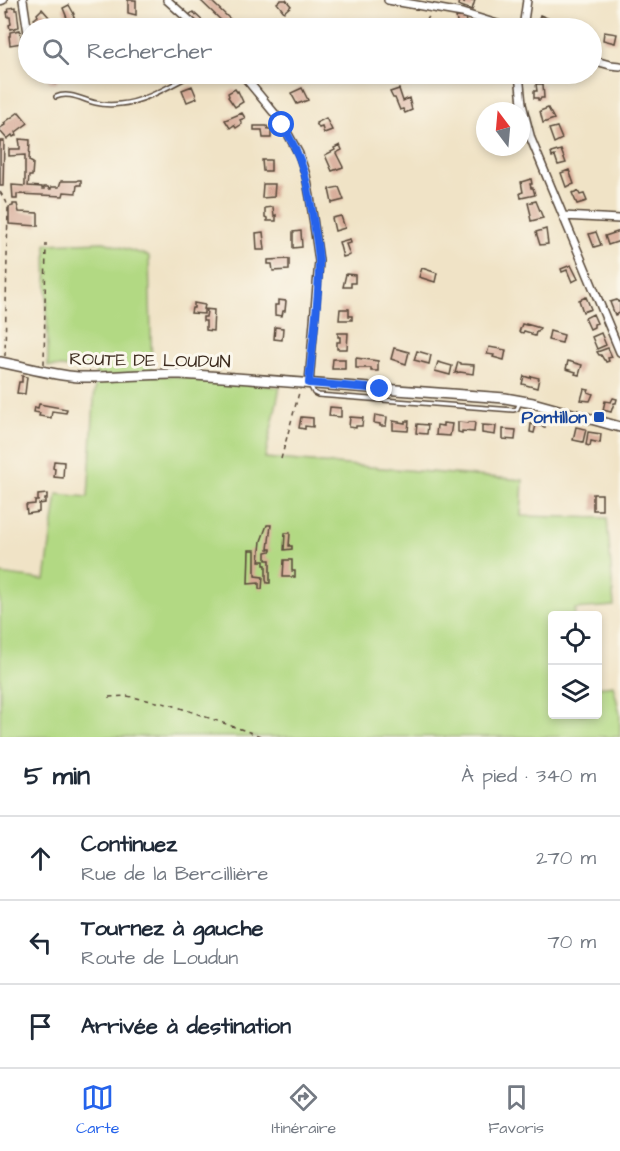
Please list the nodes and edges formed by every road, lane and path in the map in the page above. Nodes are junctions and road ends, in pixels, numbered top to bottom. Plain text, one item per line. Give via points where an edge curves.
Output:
1 (23, 0) edge
2 (167, 0) edge
3 (388, 0) edge
4 (527, 0) edge
5 (435, 8) junction
6 (26, 18) edge
7 (187, 18) edge
8 (428, 18) edge
9 (480, 18) edge
10 (524, 18) edge
11 (602, 63) edge
12 (620, 66) edge
13 (173, 84) edge
14 (250, 84) edge
15 (520, 84) edge
16 (56, 97) dead end
17 (0, 192) edge
18 (563, 216) junction
19 (620, 219) edge
20 (46, 244) dead end
21 (620, 352) edge
22 (2, 362) edge
23 (44, 371) junction
24 (306, 383) junction
25 (620, 427) edge
26 (281, 459) dead end
27 (109, 697) dead end
28 (263, 737) edge

1 - 6 street
2 - 7 street
3 - 5 street
4 - 10 street
5 - 8 path
5 - 9 street
11 - 12 street
13 - 16 lane via 129,103 96,103 65,94
14 - 24 street via 288,134 306,175 319,261
15 - 18 street via 531,139
17 - 22 path via 8,207
18 - 19 street
18 - 21 street
20 - 23 path
22 - 23 main road, ROUTE DE LOUDUN
23 - 24 main road, ROUTE DE LOUDUN via 74,376 161,373
24 - 25 main road, ROUTE DE LOUDUN via 519,400
24 - 26 path
27 - 28 path via 127,696 172,705

